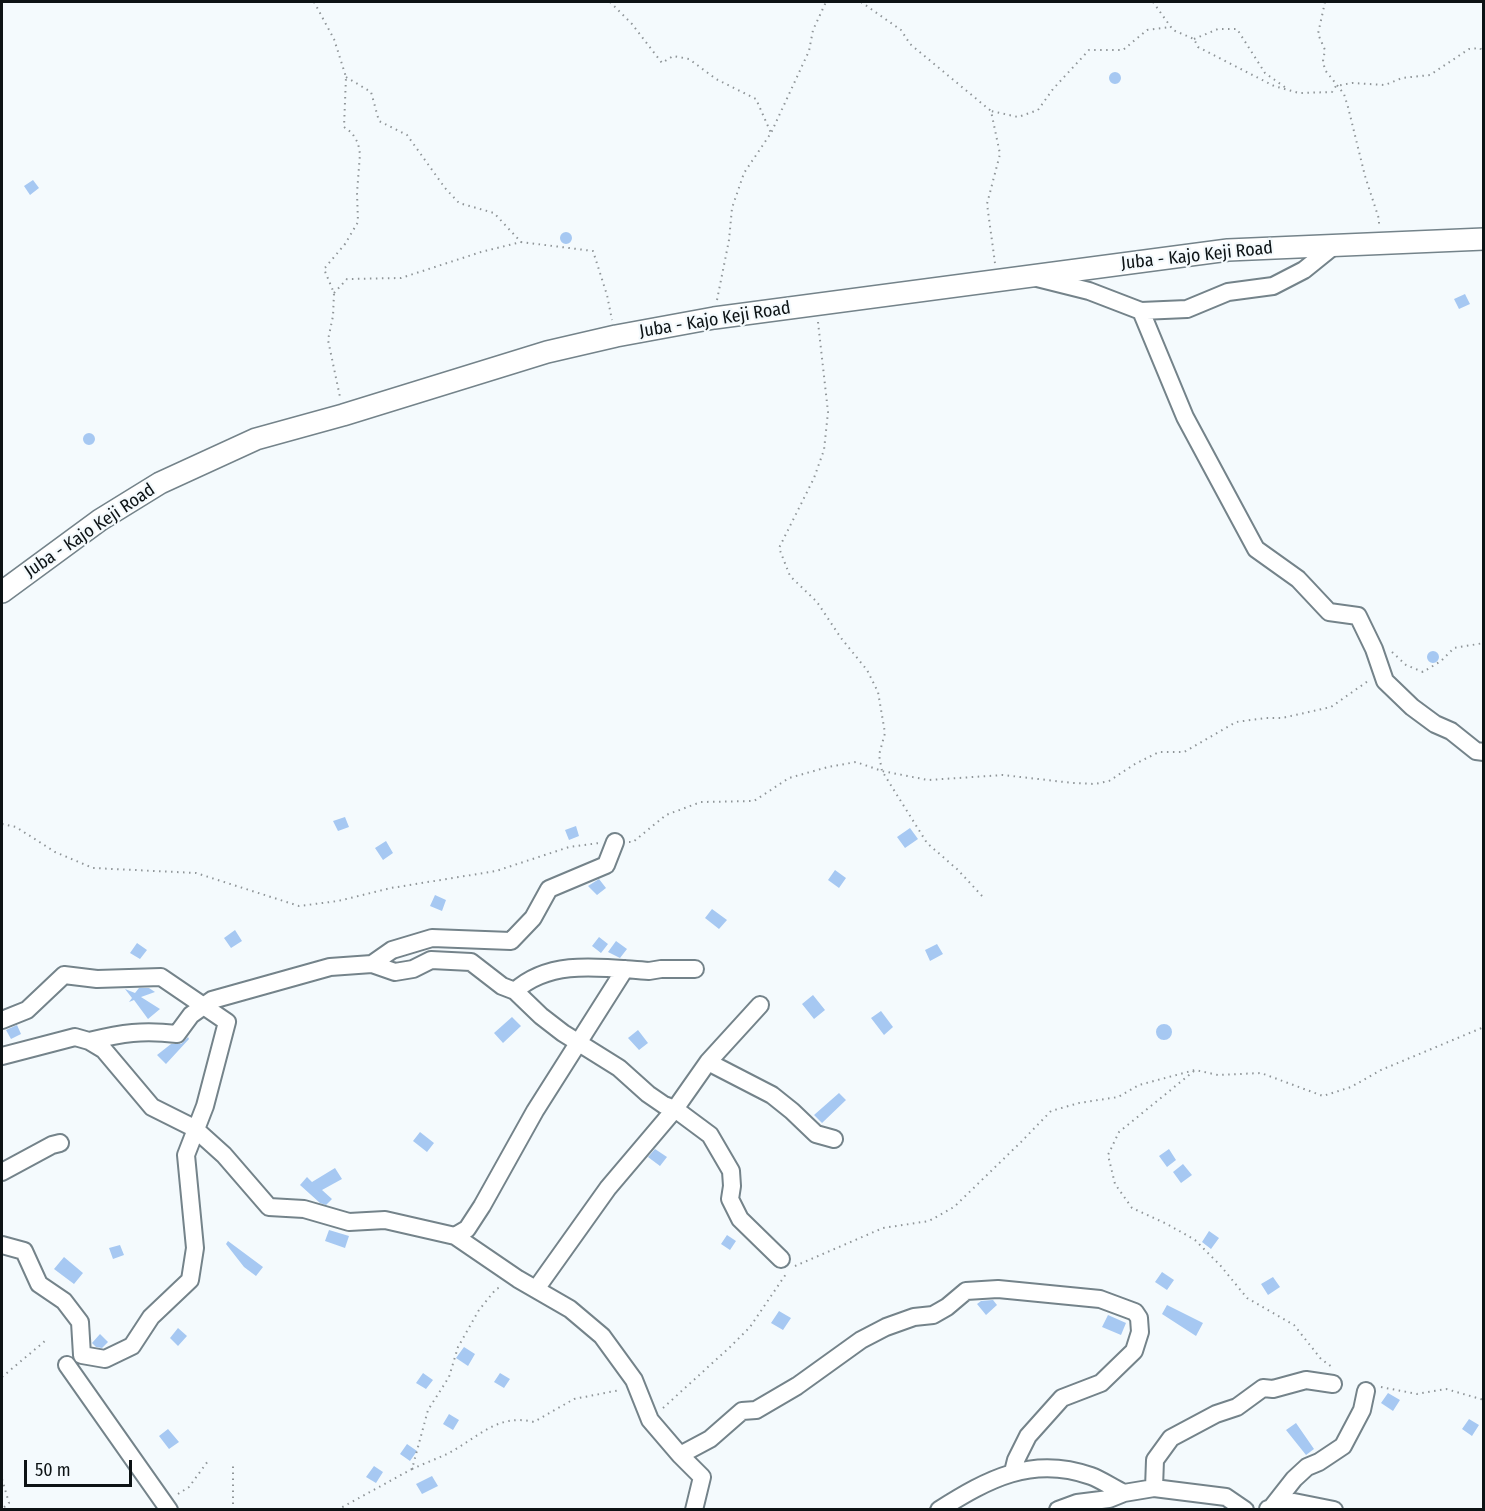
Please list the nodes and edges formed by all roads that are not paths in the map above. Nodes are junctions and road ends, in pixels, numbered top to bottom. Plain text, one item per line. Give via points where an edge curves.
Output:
1 (1484, 239) edge
2 (1335, 245) junction
3 (1028, 276) junction
4 (1141, 311) junction
5 (2, 592) edge
6 (1484, 752) edge
7 (615, 842) road end
8 (372, 964) junction
9 (625, 969) junction
10 (695, 969) dead end
11 (515, 991) junction
12 (760, 1005) dead end
13 (2, 1020) edge
14 (89, 1041) junction
15 (579, 1043) junction
16 (2, 1056) edge
17 (708, 1062) junction
18 (675, 1109) junction
19 (834, 1139) dead end
20 (60, 1143) dead end
21 (2, 1172) edge
22 (455, 1236) junction
23 (2, 1245) edge
24 (781, 1259) dead end
25 (536, 1289) junction
26 (67, 1365) dead end
27 (1335, 1377) road end
28 (1369, 1388) road end
29 (680, 1455) junction
30 (1013, 1472) junction
31 (1154, 1488) junction
32 (1124, 1493) junction
33 (166, 1506) edge
34 (1270, 1508) edge
35 (694, 1509) edge
36 (939, 1509) edge
37 (1058, 1509) edge
38 (1245, 1509) edge
39 (1334, 1509) edge

1 - 2 main road, Juba - Kajo Keji Road
2 - 3 main road, Juba - Kajo Keji Road via 1228,250
2 - 4 street via 1304,270 1273,286 1228,292 1187,309
3 - 4 street via 1089,291
3 - 5 main road, Juba - Kajo Keji Road via 714,318 616,336 546,352 256,440 160,483 100,520
4 - 6 street via 1185,417 1256,549 1298,579 1329,612 1358,616 1384,681 1435,724 1476,751
7 - 8 street via 606,865 549,889 533,918 511,941 432,938 392,950
8 - 11 street via 395,972 431,960 471,962
8 - 14 street via 330,967 212,1000 191,1014 177,1034 125,1032
9 - 10 street
9 - 11 street via 568,967 526,981
9 - 15 street
11 - 15 street via 541,1016
12 - 17 street
13 - 23 street via 27,1010 64,975 161,977 227,1022 205,1106 186,1155 195,1248 190,1280 151,1317 132,1346 105,1359 82,1355 80,1322 64,1301 39,1284 24,1251
14 - 16 street via 75,1037
14 - 22 street via 104,1050 152,1107 194,1128 224,1155 269,1207 304,1209 349,1222 385,1220
15 - 18 street
15 - 22 street via 535,1111 482,1206 467,1229
17 - 18 street
17 - 19 street via 772,1095 816,1134
18 - 24 street via 710,1135 731,1171 730,1199 740,1219
18 - 25 street via 608,1188
20 - 21 street
22 - 25 street
25 - 29 street via 570,1309 602,1336 634,1380 650,1420
26 - 33 street
27 - 31 street via 1263,1388 1237,1407 1172,1438 1155,1461
28 - 34 street via 1343,1446 1307,1467
29 - 30 street via 710,1439 742,1411 756,1410 797,1386 861,1340 914,1317 933,1315 966,1291 998,1289 1100,1299 1136,1312 1140,1332 1134,1351 1101,1383 1062,1398 1028,1436
29 - 35 street via 702,1477
30 - 32 street via 1054,1468 1091,1476
30 - 36 street via 979,1485
31 - 32 street
31 - 38 street via 1226,1497
32 - 37 street
34 - 39 street via 1294,1502

